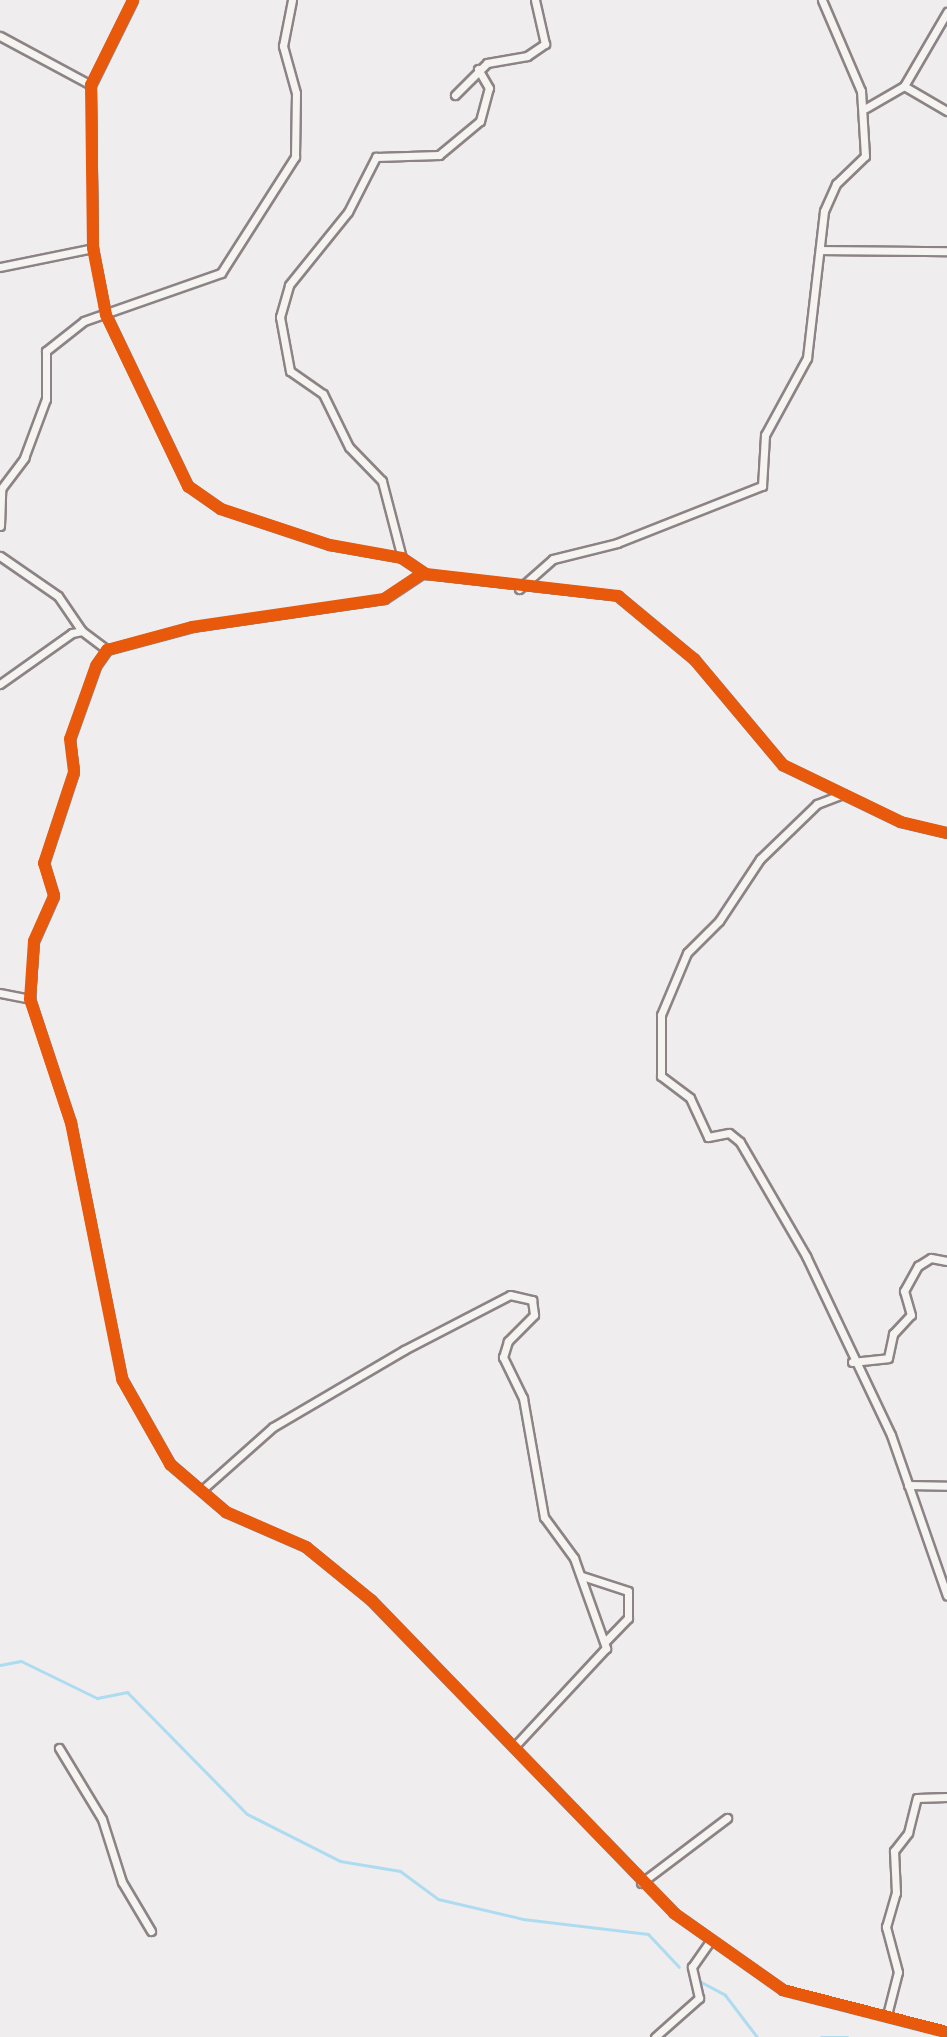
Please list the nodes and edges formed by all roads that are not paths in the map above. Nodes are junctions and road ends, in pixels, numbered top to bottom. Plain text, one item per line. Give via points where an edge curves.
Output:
1 (133, 0) edge
2 (292, 0) edge
3 (535, 0) edge
4 (822, 0) edge
5 (947, 12) edge
6 (0, 36) edge
7 (478, 69) junction
8 (91, 85) junction
9 (904, 86) junction
10 (455, 95) dead end
11 (866, 108) junction
12 (947, 111) edge
13 (93, 248) junction
14 (820, 250) junction
15 (947, 251) edge
16 (0, 267) edge
17 (106, 315) junction
18 (0, 526) edge
19 (0, 556) edge
20 (402, 558) junction
21 (423, 573) junction
22 (517, 590) junction
23 (82, 631) junction
24 (107, 650) junction
25 (0, 684) edge
26 (843, 794) junction
27 (947, 833) edge
28 (0, 993) edge
29 (30, 999) junction
30 (947, 1261) edge
31 (852, 1362) junction
32 (908, 1485) junction
33 (947, 1486) edge
34 (202, 1490) junction
35 (582, 1576) junction
36 (947, 1596) edge
37 (606, 1641) junction
38 (515, 1746) junction
39 (59, 1748) dead end
40 (947, 1797) edge
41 (727, 1818) dead end
42 (641, 1883) junction
43 (151, 1931) dead end
44 (710, 1941) junction
45 (887, 2015) junction
46 (947, 2032) edge
47 (655, 2037) edge

1 - 8 street
2 - 17 street via 283,46 296,93 297,151 270,187 261,214 221,273
3 - 7 street via 545,44
4 - 11 street
5 - 9 street
6 - 8 street
7 - 10 street
7 - 20 street via 489,88 480,121 439,155 376,157 348,212 289,285 280,317 290,371 323,394 349,447 382,481
8 - 13 street
9 - 11 street
9 - 12 street
11 - 14 street via 865,156 828,198
13 - 16 street
13 - 17 street
14 - 15 street
14 - 22 street via 807,358 765,435 764,478 754,495 682,512 617,543 553,559
17 - 18 street via 79,323 45,354 46,399 24,458 1,489
17 - 20 street via 176,471 205,501 330,545
19 - 23 street via 58,596
20 - 21 street
21 - 22 street
21 - 24 street via 384,599 253,614
22 - 26 street via 604,593 629,602 694,659 774,757
23 - 24 street
23 - 25 street
24 - 29 street via 70,739 75,768 44,863 54,896 34,941
26 - 27 street via 901,822
26 - 31 street via 817,804 760,859 719,921 687,953 661,1015 661,1076 690,1098 708,1137 729,1133 740,1142 825,1291
28 - 29 street
29 - 34 street via 71,1123 122,1379 154,1445
30 - 31 street via 931,1258 918,1266 904,1291 911,1315 893,1334 888,1358
31 - 32 street
32 - 33 street
32 - 36 street
34 - 35 street via 290,1416 510,1295 525,1295 534,1315 508,1341 503,1357 523,1398 544,1517
34 - 38 street via 226,1512 295,1541 337,1571
35 - 37 street
35 - 37 street via 628,1591 628,1618
37 - 38 street via 602,1659 564,1688
38 - 42 street
39 - 43 street via 102,1819 122,1882
40 - 45 street via 917,1798 908,1833 894,1851 897,1882 886,1927 898,1972
41 - 42 street
42 - 44 street
44 - 45 street via 783,1990
44 - 47 street via 692,1967 699,1998
45 - 46 street

